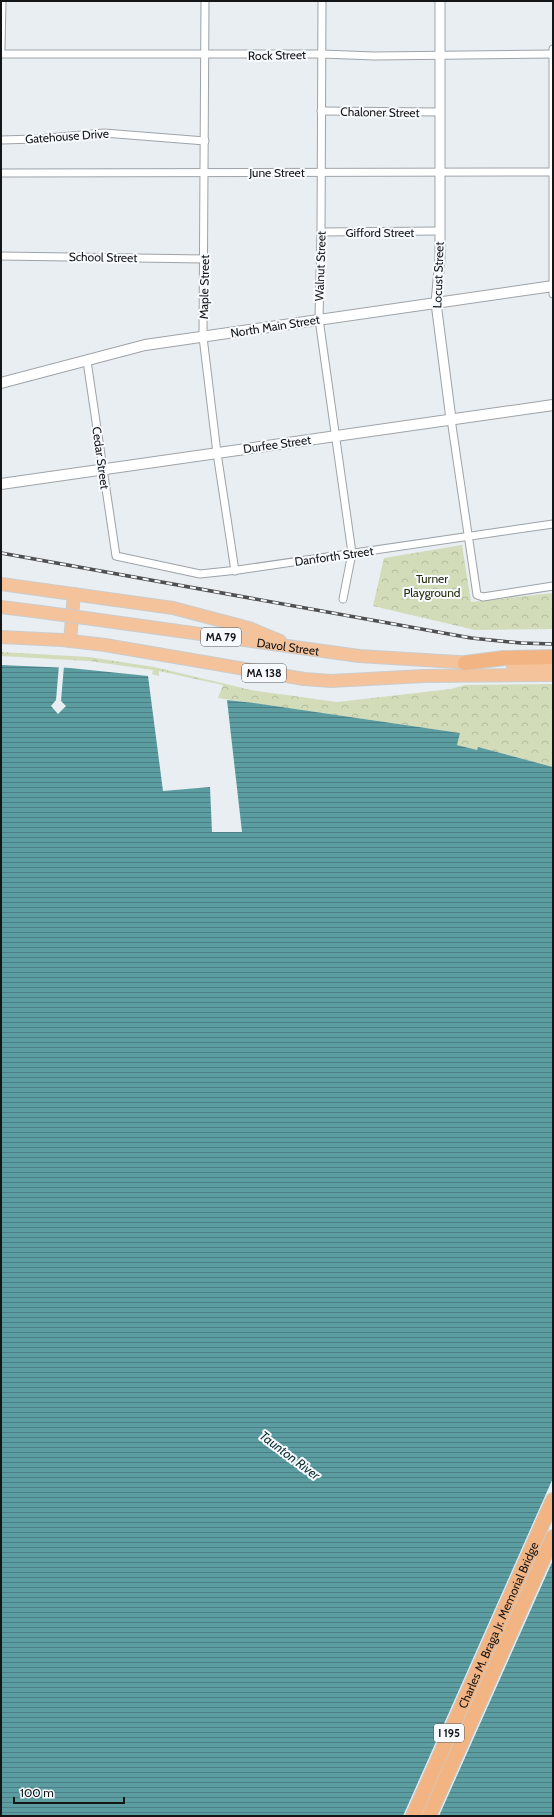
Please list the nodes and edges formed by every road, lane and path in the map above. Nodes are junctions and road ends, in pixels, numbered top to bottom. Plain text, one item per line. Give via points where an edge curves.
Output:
1 (2, 1) edge
2 (205, 1) edge
3 (322, 1) edge
4 (440, 1) edge
5 (1, 49) edge
6 (553, 49) edge
7 (1, 54) edge
8 (322, 54) junction
9 (553, 54) edge
10 (205, 55) junction
11 (439, 55) junction
12 (321, 111) junction
13 (440, 112) junction
14 (553, 134) edge
15 (1, 140) edge
16 (205, 141) junction
17 (1, 172) edge
18 (204, 172) junction
19 (322, 172) junction
20 (552, 172) edge
21 (439, 173) junction
22 (322, 232) junction
23 (440, 232) junction
24 (1, 256) edge
25 (204, 260) junction
26 (553, 289) edge
27 (436, 303) junction
28 (319, 319) junction
29 (203, 337) junction
30 (87, 361) junction
31 (1, 383) edge
32 (553, 405) edge
33 (450, 419) junction
34 (334, 436) junction
35 (217, 453) junction
36 (103, 470) junction
37 (1, 484) edge
38 (553, 524) edge
39 (468, 536) junction
40 (352, 553) junction
41 (116, 556) joint
42 (235, 571) junction
43 (1, 584) edge
44 (553, 586) edge
45 (74, 594) junction
46 (343, 599) dead end
47 (1, 607) edge
48 (1, 637) edge
49 (70, 641) junction
50 (294, 647) junction
51 (553, 657) edge
52 (465, 663) junction
53 (553, 665) edge
54 (553, 675) edge
55 (553, 1500) edge
56 (553, 1537) edge
57 (413, 1816) edge
58 (429, 1816) edge

1 - 5 street
2 - 10 street, Maple Street
3 - 8 street, Walnut Street
4 - 11 street, Locust Street
6 - 9 street
7 - 10 street, Rock Street
8 - 10 street, Rock Street
8 - 11 street, Rock Street
8 - 12 street, Walnut Street
9 - 11 street, Rock Street
9 - 14 street
10 - 16 street, Maple Street
11 - 13 street, Locust Street
12 - 13 street, Chaloner Street
12 - 19 street, Walnut Street
13 - 21 street, Locust Street
14 - 20 street
15 - 16 street, Gatehouse Drive via 104,133
16 - 18 street, Maple Street
17 - 18 street, June Street
18 - 19 street, June Street
18 - 25 street, Maple Street
19 - 21 street, June Street
19 - 22 street, Walnut Street
20 - 21 street, June Street
20 - 26 street
21 - 23 street, Locust Street
22 - 23 street, Gifford Street
22 - 28 street, Walnut Street
23 - 27 street, Locust Street
24 - 25 street, School Street
25 - 29 street, Maple Street
26 - 27 main road, North Main Street
27 - 28 main road, North Main Street
27 - 33 street, Locust Street
28 - 29 main road, North Main Street
28 - 34 street, Walnut Street
29 - 30 main road, North Main Street via 145,345
29 - 35 street, Maple Street
30 - 31 main road, North Main Street
30 - 36 street, Cedar Street
32 - 33 main road, Durfee Street
33 - 34 main road, Durfee Street
33 - 39 street, Locust Street
34 - 35 main road, Durfee Street
34 - 40 street, Walnut Street
35 - 36 main road, Durfee Street
35 - 42 street, Maple Street
36 - 37 main road, Durfee Street
36 - 41 street, Cedar Street
38 - 39 street, Danforth Street
39 - 40 street, Danforth Street
39 - 44 street, Locust Street via 477,595 483,597
40 - 42 street, Danforth Street
40 - 46 street, Walnut Street
41 - 42 street, Danforth Street via 200,574
43 - 45 highway
45 - 49 highway
45 - 50 highway via 194,613 250,628
47 - 50 highway, Davol Street / MA 79, bridge
48 - 49 highway, MA 138
49 - 54 highway, MA 138 via 330,681 424,676
50 - 52 highway, Davol Street via 359,656
51 - 52 highway via 504,658
52 - 53 highway, Davol Street
55 - 57 highway, Charles M. Braga Jr. Memorial Bridge / I 195
56 - 58 highway, Charles M. Braga Jr. Memorial Bridge / I 195

